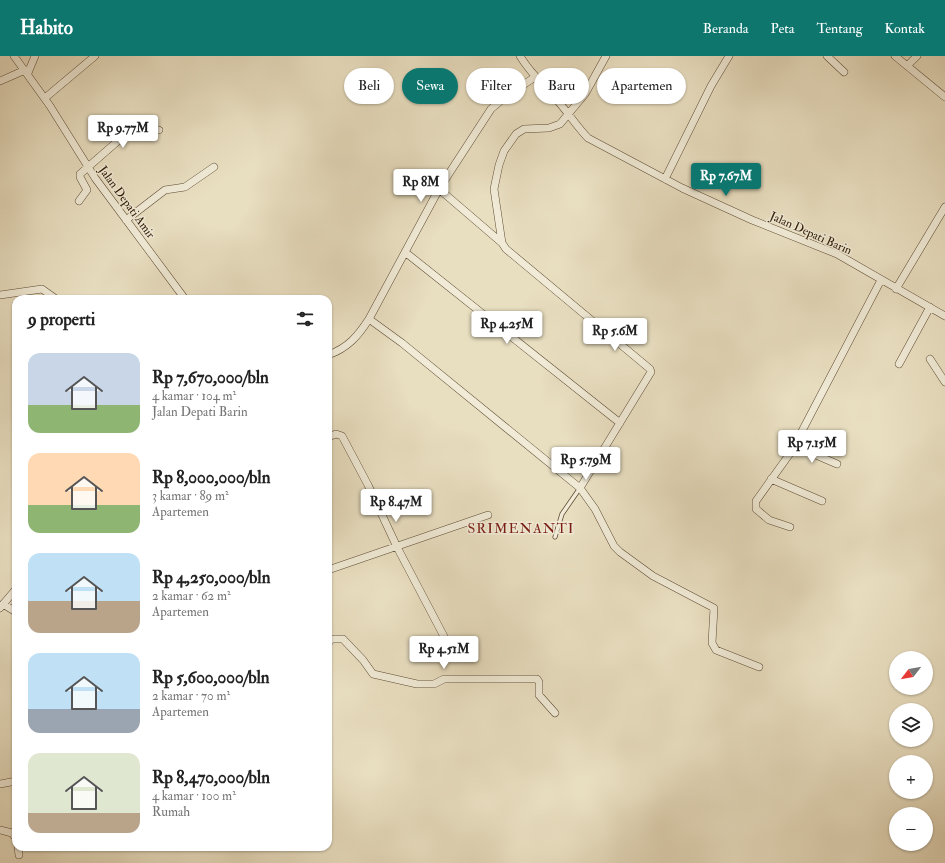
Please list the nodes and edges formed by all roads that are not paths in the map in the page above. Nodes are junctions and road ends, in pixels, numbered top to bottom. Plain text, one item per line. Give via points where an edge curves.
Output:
1 (14, 56) edge
2 (35, 56) edge
3 (95, 56) edge
4 (520, 56) edge
5 (606, 56) edge
6 (729, 56) edge
7 (826, 56) edge
8 (895, 56) edge
9 (917, 56) edge
10 (907, 66) junction
11 (26, 72) junction
12 (844, 72) dead end
13 (534, 76) edge
14 (534, 78) edge
15 (0, 81) edge
16 (945, 97) edge
17 (45, 98) junction
18 (559, 104) edge
19 (568, 114) junction
20 (159, 130) dead end
21 (214, 167) dead end
22 (88, 168) junction
23 (665, 179) junction
24 (439, 189) junction
25 (78, 201) dead end
26 (945, 207) edge
27 (126, 220) junction
28 (502, 243) junction
29 (405, 252) junction
30 (881, 280) junction
31 (896, 289) junction
32 (0, 295) edge
33 (52, 295) edge
34 (182, 295) edge
35 (930, 307) junction
36 (945, 316) edge
37 (369, 319) junction
38 (332, 353) edge
39 (930, 359) dead end
40 (899, 364) dead end
41 (945, 382) edge
42 (620, 423) junction
43 (332, 436) edge
44 (795, 446) junction
45 (838, 464) dead end
46 (771, 479) junction
47 (580, 488) junction
48 (822, 501) dead end
49 (488, 515) dead end
50 (790, 527) dead end
51 (555, 537) dead end
52 (397, 547) junction
53 (332, 569) edge
54 (12, 594) edge
55 (2, 606) edge
56 (12, 610) edge
57 (332, 639) edge
58 (449, 646) dead end
59 (759, 667) dead end
60 (555, 713) dead end
61 (12, 782) edge
62 (0, 784) edge
63 (0, 830) edge
64 (12, 833) edge
65 (18, 851) edge
66 (19, 855) dead end

1 - 11 street, Jalan Depati Amir
2 - 11 street
3 - 17 street
4 - 13 street, Jalan Depati Barin
5 - 19 street via 585,94
6 - 23 street via 711,86
7 - 12 street
8 - 10 street
9 - 10 street
10 - 16 street
11 - 15 street
11 - 17 street, Jalan Depati Amir
14 - 24 street via 491,109
17 - 22 street, Jalan Depati Amir
18 - 19 street, Jalan Depati Barin
19 - 23 street, Jalan Depati Barin via 588,138
19 - 28 street via 556,126 524,129 504,151 494,188
20 - 22 street via 144,126 135,128
21 - 27 street via 185,187 165,190
22 - 25 street via 80,176 87,190
22 - 27 street, Jalan Depati Amir
23 - 30 street, Jalan Depati Barin via 752,220 837,254
24 - 28 street
24 - 29 street
26 - 31 street
27 - 34 street, Jalan Depati Amir
28 - 42 street via 651,370 651,374
29 - 37 street
29 - 42 street
30 - 31 street, Jalan Depati Barin
30 - 44 street
31 - 35 street, Jalan Depati Barin
32 - 33 street via 42,289
35 - 36 street, Jalan Depati Barin
35 - 40 street
37 - 38 street via 357,337
37 - 47 street via 402,342
39 - 41 street
42 - 47 street
43 - 52 street via 342,436
44 - 45 street
44 - 46 street
46 - 48 street
46 - 50 street via 756,501 756,509 769,520
47 - 51 lane via 562,514
47 - 59 street via 620,552 653,576 714,608 712,643 716,650
49 - 52 street
52 - 53 street
52 - 58 street
54 - 55 street
55 - 56 street
57 - 60 street via 343,639 373,674 417,684 434,684 458,679 537,679 539,695
61 - 62 street
63 - 64 street
65 - 66 street

